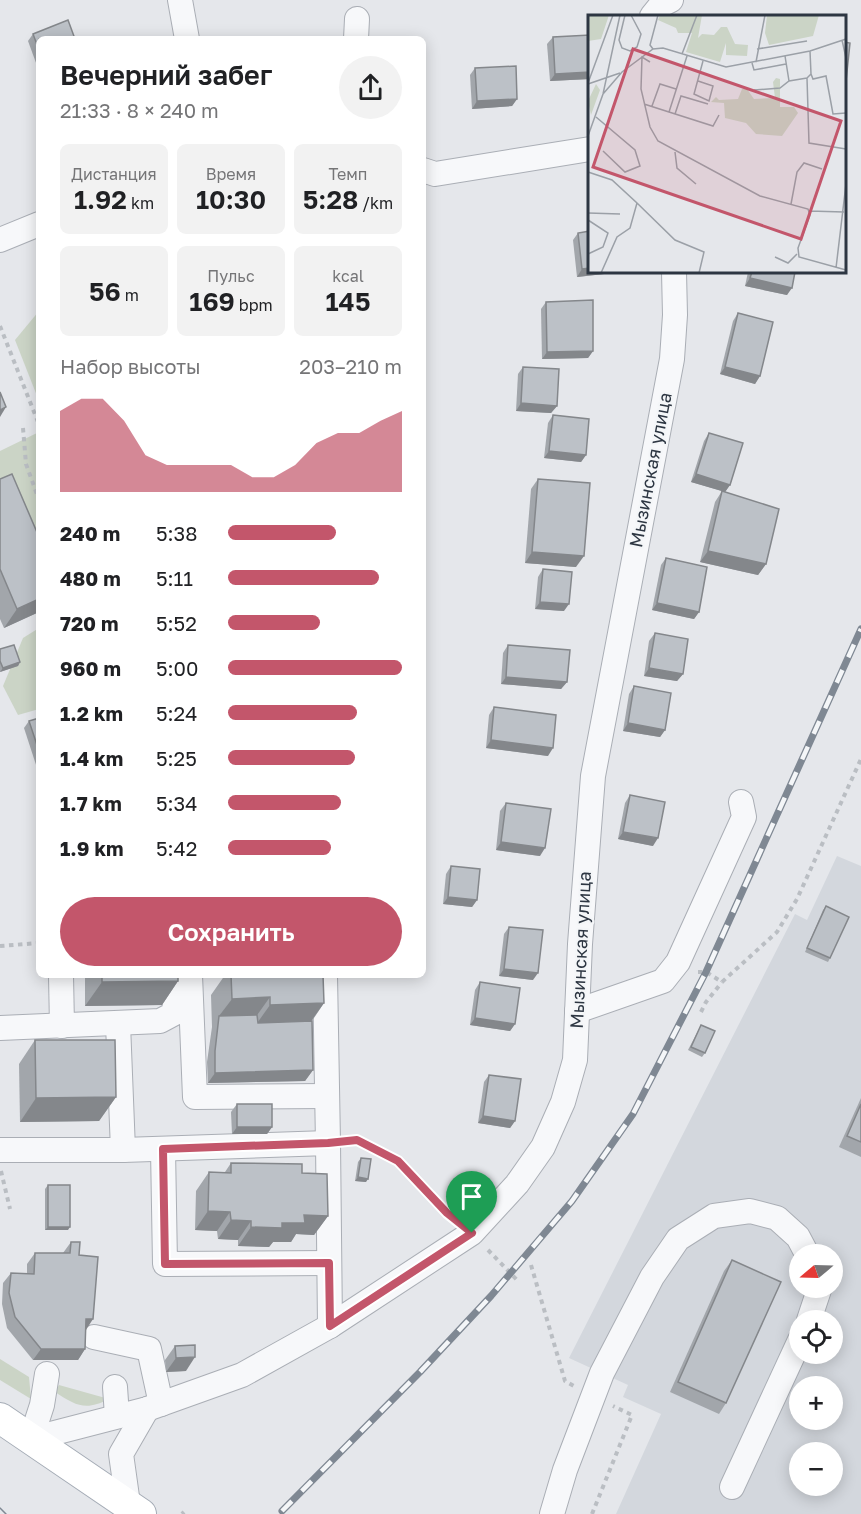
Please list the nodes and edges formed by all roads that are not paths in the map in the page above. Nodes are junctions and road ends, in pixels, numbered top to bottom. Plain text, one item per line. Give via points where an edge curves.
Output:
1 (180, 0) edge
2 (186, 36) edge
3 (588, 149) edge
4 (426, 171) edge
5 (36, 225) edge
6 (0, 240) edge
7 (674, 273) edge
8 (741, 802) dead end
9 (61, 978) edge
10 (173, 978) edge
11 (190, 978) edge
12 (325, 978) edge
13 (577, 1011) junction
14 (118, 1023) junction
15 (62, 1026) junction
16 (0, 1028) edge
17 (327, 1096) junction
18 (328, 1143) junction
19 (163, 1149) junction
20 (0, 1150) edge
21 (123, 1150) junction
22 (802, 1244) edge
23 (329, 1263) junction
24 (330, 1326) junction
25 (94, 1337) edge
26 (789, 1364) edge
27 (47, 1374) dead end
28 (115, 1387) dead end
29 (154, 1406) junction
30 (117, 1416) junction
31 (0, 1418) edge
32 (32, 1439) junction
33 (732, 1487) dead end
34 (135, 1509) edge
35 (552, 1514) edge

1 - 2 street
3 - 4 street via 435,174
5 - 6 street
7 - 13 street, Мызинская улица via 672,359 593,776
8 - 13 street via 744,817 678,962 663,981
9 - 15 street
10 - 14 street via 175,1013 160,1021
11 - 17 street via 195,1097
12 - 17 street
13 - 24 street, Мызинская улица via 575,1060 563,1102 543,1147 517,1184 472,1233
14 - 15 street
14 - 21 street
15 - 16 street
17 - 18 street
18 - 19 street
18 - 23 street
19 - 21 street
19 - 23 street via 165,1264
20 - 21 street
22 - 35 street via 777,1218 750,1211 714,1216 678,1239 652,1277 592,1396
23 - 24 street
24 - 29 street, Мызинская улица via 242,1375
25 - 29 street via 149,1349
26 - 33 street
27 - 32 street
28 - 30 street
29 - 30 street, Мызинская улица
29 - 34 street via 121,1454
30 - 32 street, Мызинская улица
31 - 32 main road
32 - 34 main road

